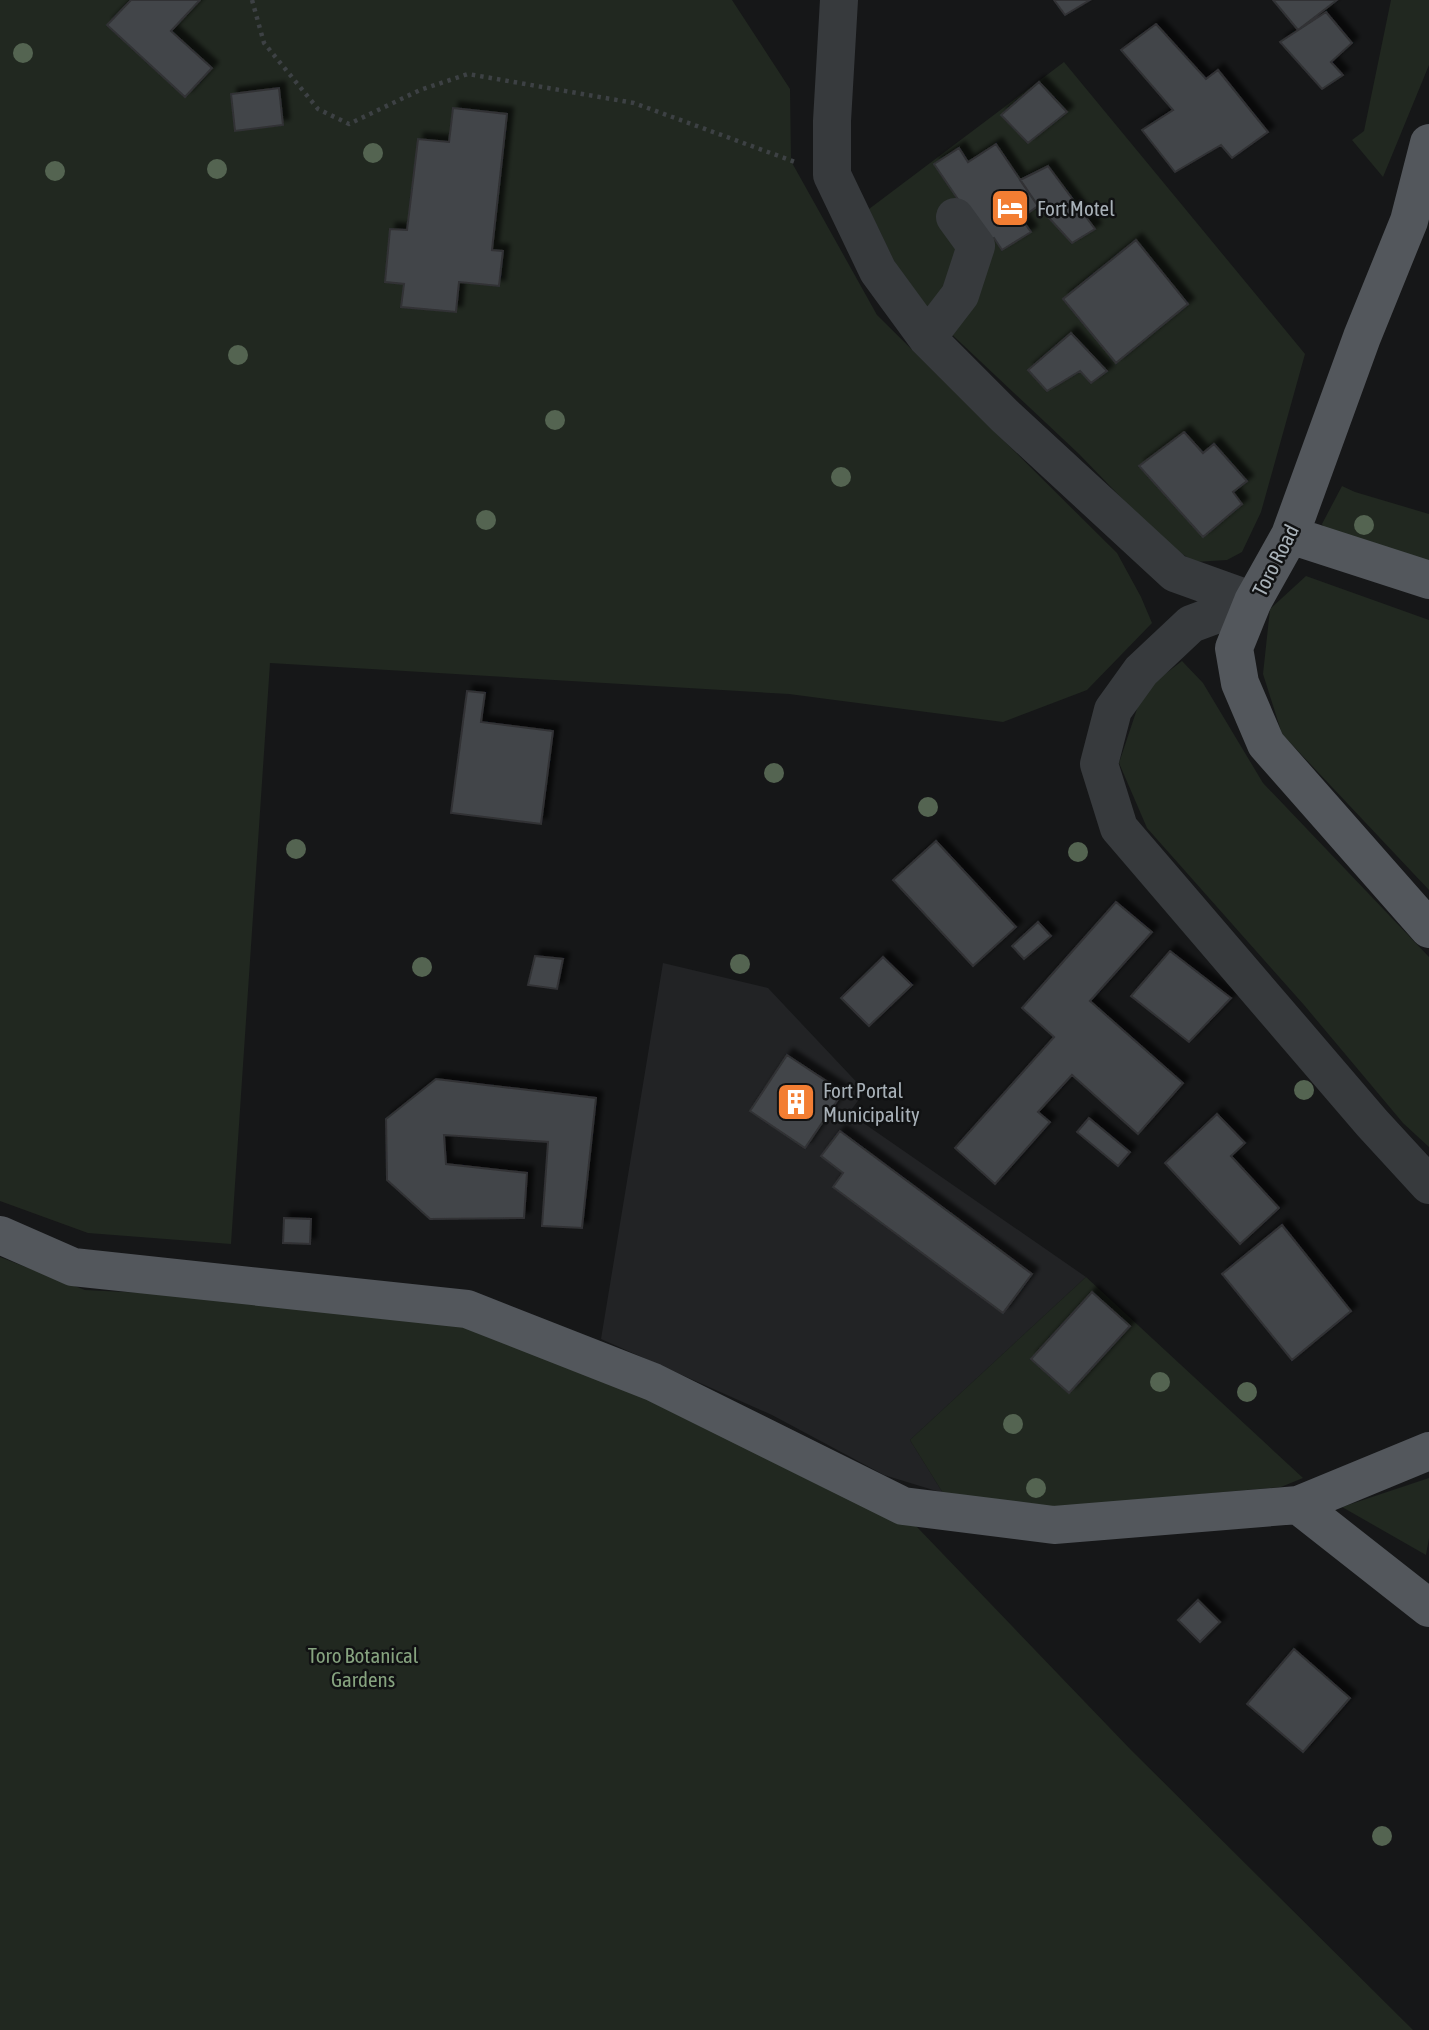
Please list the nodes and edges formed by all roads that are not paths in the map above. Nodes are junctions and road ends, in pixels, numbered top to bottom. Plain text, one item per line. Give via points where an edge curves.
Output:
1 (839, 0) edge
2 (1429, 143) edge
3 (955, 217) dead end
4 (927, 338) junction
5 (1290, 535) junction
6 (1429, 580) edge
7 (1253, 601) junction
8 (1429, 929) edge
9 (1429, 1185) edge
10 (0, 1235) edge
11 (1429, 1451) edge
12 (1298, 1505) junction
13 (1429, 1608) edge

1 - 4 street via 832,175 878,271
2 - 5 main road, Toro Road via 1409,220
3 - 4 street via 976,246 960,295
4 - 7 street via 1175,573
5 - 6 main road
5 - 7 main road, Toro Road
7 - 8 main road, Toro Road via 1234,648 1240,683 1266,744
7 - 9 street via 1191,624 1141,671 1113,710 1099,764 1108,794 1119,828
10 - 12 main road via 73,1267 467,1309 653,1382 902,1506 1054,1525
11 - 12 main road
12 - 13 main road

